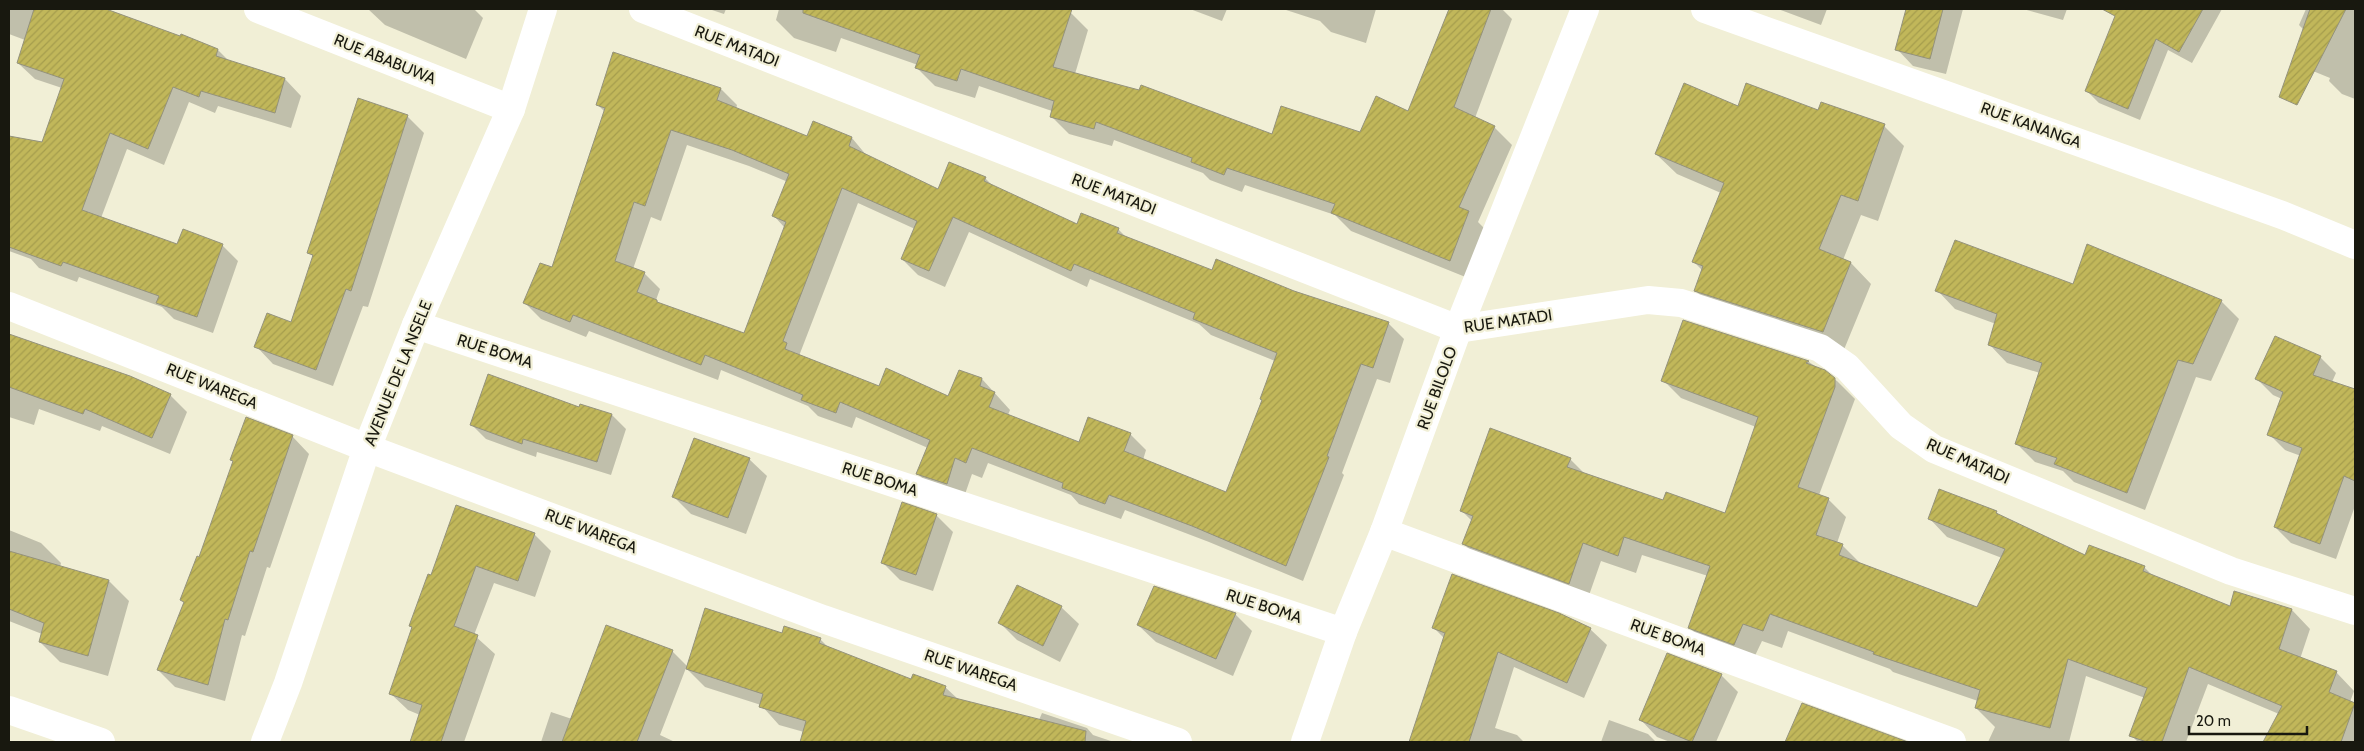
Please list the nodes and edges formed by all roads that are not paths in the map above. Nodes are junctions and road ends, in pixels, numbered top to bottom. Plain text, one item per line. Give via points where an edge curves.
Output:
1 (258, 9) edge
2 (543, 9) edge
3 (643, 9) edge
4 (1585, 9) edge
5 (1705, 9) edge
6 (511, 110) junction
7 (2355, 245) edge
8 (9, 306) edge
9 (416, 325) junction
10 (1458, 329) junction
11 (368, 448) junction
12 (1384, 532) junction
13 (2355, 611) edge
14 (1344, 632) junction
15 (9, 710) edge
16 (101, 742) edge
17 (265, 742) edge
18 (1178, 742) edge
19 (1305, 742) edge
20 (1952, 742) edge

1 - 6 street, RUE ABABUWA
2 - 6 street, AVENUE DE LA NSELE
3 - 10 street, RUE MATADI
4 - 10 street, RUE BILOLO
5 - 7 street, RUE KANANGA via 2273,212
6 - 9 street, AVENUE DE LA NSELE
8 - 11 street, RUE WAREGA
9 - 11 street, AVENUE DE LA NSELE
9 - 14 street, RUE BOMA
10 - 12 street, RUE BILOLO
10 - 13 street, RUE MATADI via 1648,300 1682,303 1820,348 1847,367 1900,426 1934,449 2231,571
11 - 17 street, AVENUE DE LA NSELE
11 - 18 street, RUE WAREGA via 823,619
12 - 14 street, RUE BILOLO
12 - 20 street, RUE BOMA
14 - 19 street, RUE BILOLO
15 - 16 street

